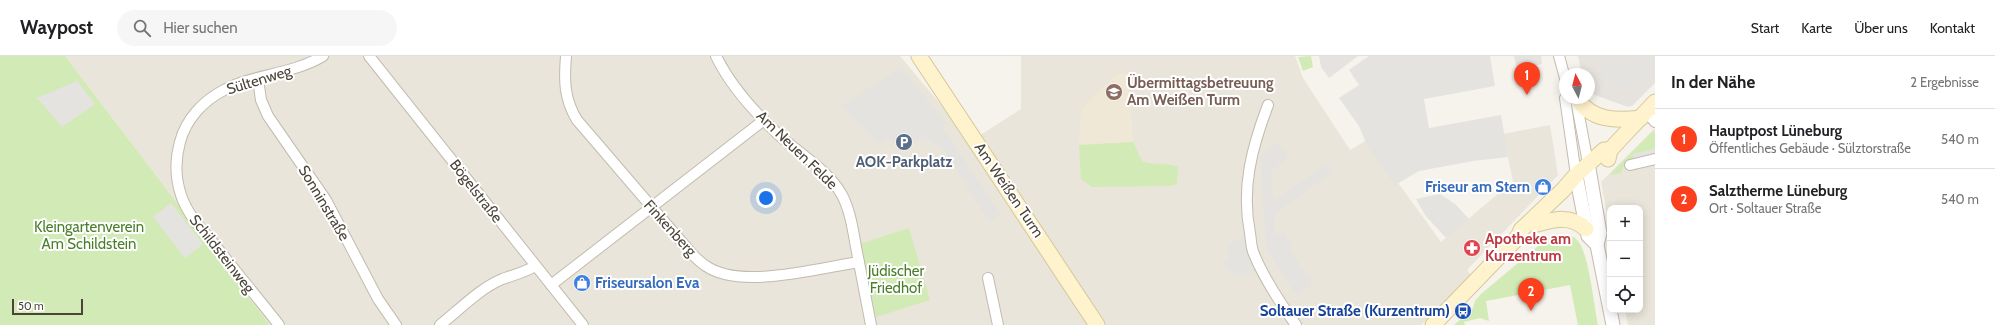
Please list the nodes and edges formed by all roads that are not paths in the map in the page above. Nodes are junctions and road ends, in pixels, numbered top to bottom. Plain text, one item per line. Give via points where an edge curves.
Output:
1 (323, 56) edge
2 (369, 56) edge
3 (566, 56) edge
4 (716, 56) edge
5 (919, 56) edge
6 (1559, 56) edge
7 (1562, 68) edge
8 (258, 79) junction
9 (1567, 104) edge
10 (1577, 104) edge
11 (1580, 104) edge
12 (1268, 105) dead end
13 (1649, 113) edge
14 (764, 120) junction
15 (1655, 159) edge
16 (1630, 165) dead end
17 (1583, 175) junction
18 (176, 177) joint
19 (650, 207) junction
20 (1537, 224) junction
21 (1586, 229) junction
22 (1518, 237) junction
23 (1597, 245) junction
24 (859, 262) junction
25 (535, 266) junction
26 (988, 278) dead end
27 (551, 285) junction
28 (279, 325) edge
29 (396, 325) edge
30 (440, 325) edge
31 (583, 325) edge
32 (871, 325) edge
33 (998, 325) edge
34 (1097, 325) edge
35 (1296, 325) edge
36 (1432, 325) edge
37 (1613, 325) edge

1 - 8 street, Sültenweg via 291,71
2 - 25 street, Bögelstraße
3 - 19 street, Finkenberg via 564,81 570,109
4 - 14 street, Am Neuen Felde via 732,84
5 - 34 main road, Am Weißen Turm
6 - 7 street
8 - 18 street, Sültenweg via 224,90 205,102 190,119 177,152
8 - 29 street, Sonninstraße via 261,100 268,116 326,200 378,299
9 - 17 street
10 - 17 street
11 - 13 main road via 1605,119
12 - 35 street via 1252,151 1246,184 1248,223 1253,253
13 - 17 main road via 1610,150 1604,150
14 - 19 street
14 - 24 street, Am Neuen Felde via 834,183 848,210
15 - 16 street
17 - 20 main road
17 - 21 street
17 - 22 main road via 1521,230
17 - 23 street via 1600,234
18 - 28 street, Schildsteinweg via 188,211
19 - 24 street, Finkenberg via 692,254 706,266 722,273 740,277 762,277
19 - 27 street
20 - 21 main road via 1565,219 1576,222
20 - 22 main road via 1527,234
21 - 23 street via 1588,236
22 - 36 main road
23 - 37 street
24 - 32 street, Am Neuen Felde
25 - 27 street, Bögelstraße
25 - 30 street via 488,287
26 - 33 street
27 - 31 street, Bögelstraße

